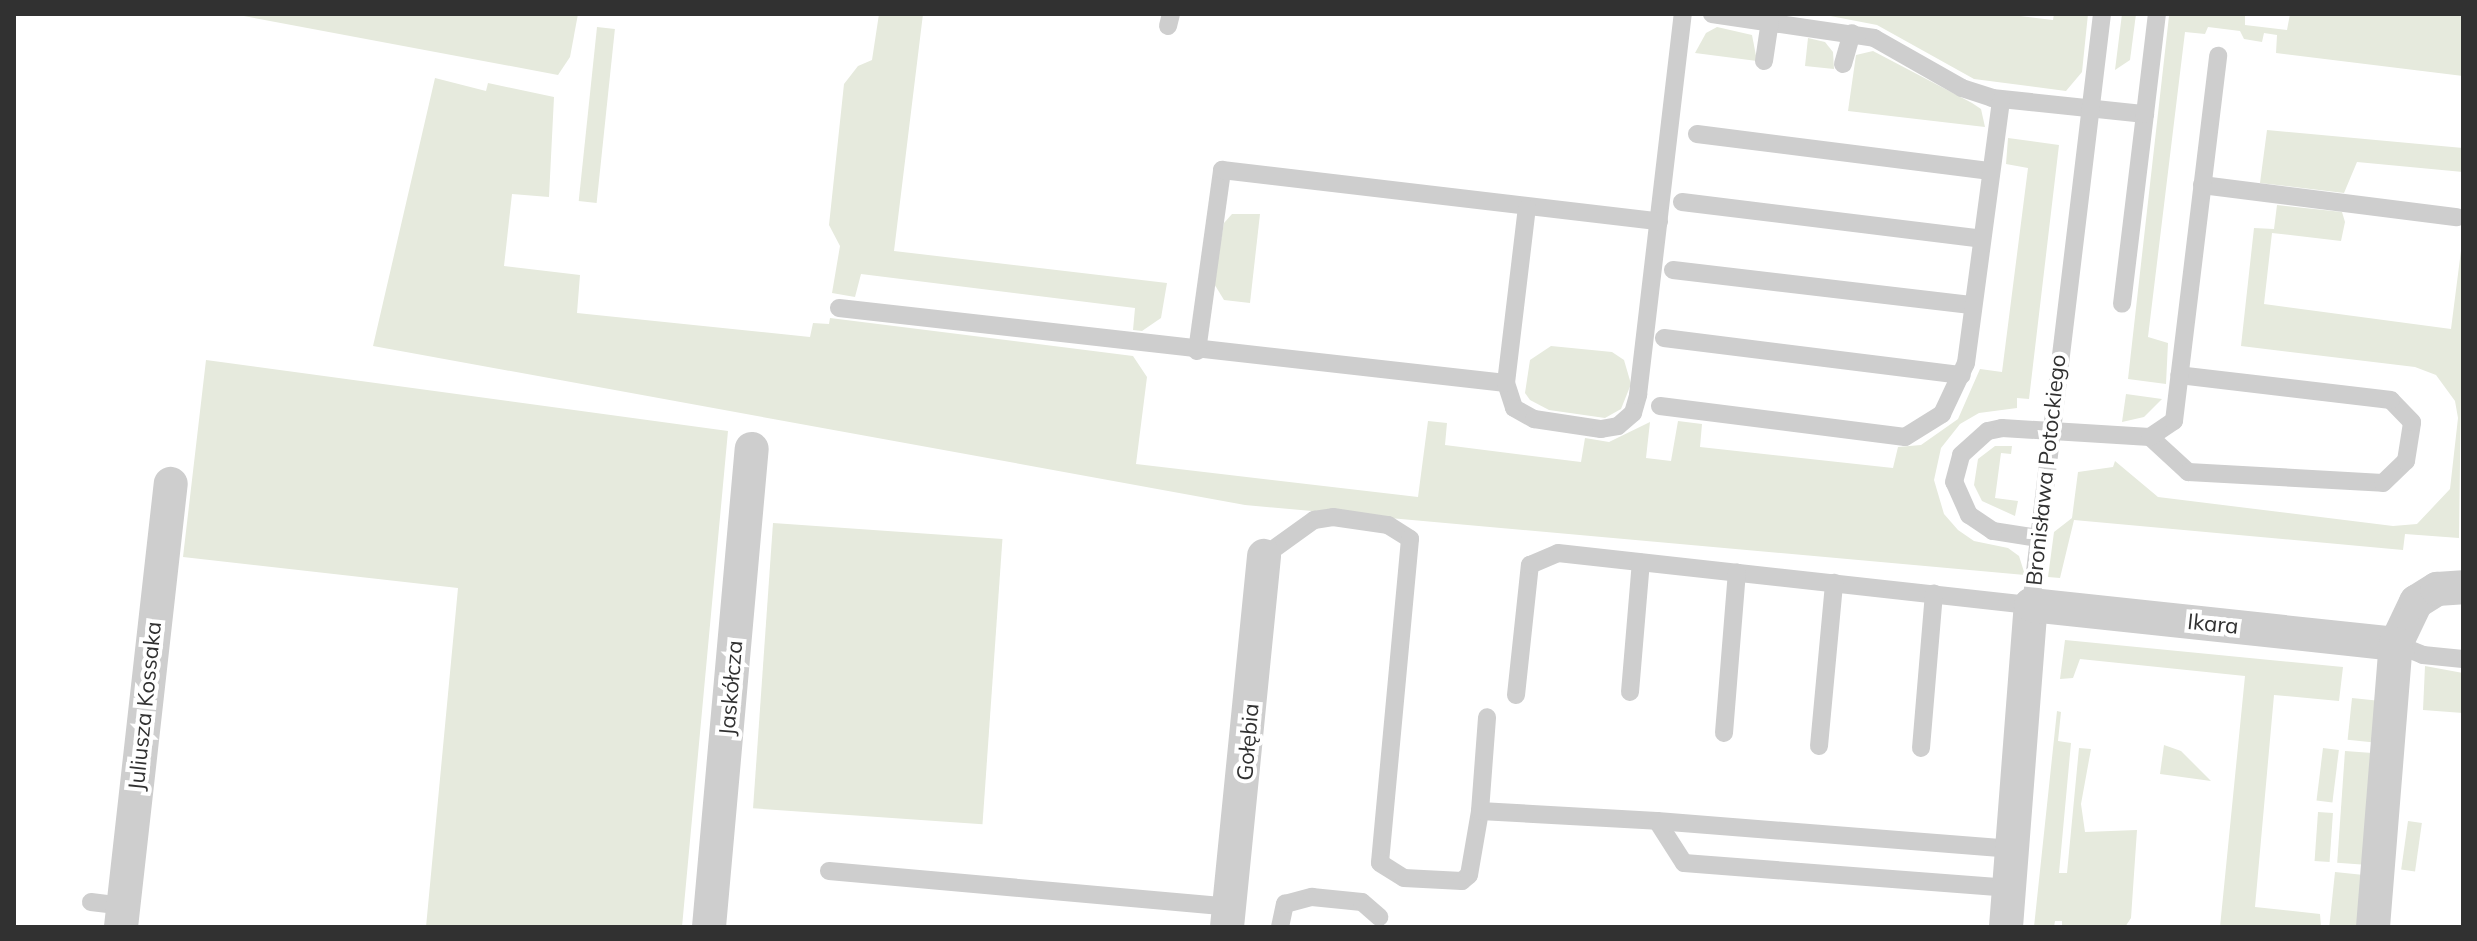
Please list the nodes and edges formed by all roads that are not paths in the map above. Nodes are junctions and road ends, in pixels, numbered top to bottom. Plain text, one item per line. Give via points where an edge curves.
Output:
1 (1683, 14) edge
2 (1712, 14) edge
3 (2102, 14) edge
4 (2157, 14) edge
5 (1770, 21) junction
6 (1852, 33) junction
7 (2218, 56) dead end
8 (1764, 61) dead end
9 (1843, 64) dead end
10 (2001, 100) junction
11 (2090, 109) junction
12 (2145, 114) junction
13 (1697, 134) dead end
14 (1991, 171) junction
15 (2202, 185) junction
16 (1682, 202) dead end
17 (1527, 208) junction
18 (2457, 217) dead end
19 (1659, 221) junction
20 (1982, 239) junction
21 (1673, 270) dead end
22 (2122, 304) dead end
23 (1973, 305) junction
24 (839, 308) dead end
25 (1664, 338) dead end
26 (1197, 351) junction
27 (1962, 375) junction
28 (2179, 375) junction
29 (1506, 383) junction
30 (1660, 406) dead end
31 (2050, 433) junction
32 (2150, 437) junction
33 (752, 449) dead end
34 (171, 484) dead end
35 (2038, 538) junction
36 (1264, 556) joint
37 (1641, 562) junction
38 (1737, 573) junction
39 (1834, 583) junction
40 (2463, 587) edge
41 (1934, 594) junction
42 (2031, 605) junction
43 (2396, 644) junction
44 (2463, 659) edge
45 (1630, 692) dead end
46 (1516, 695) dead end
47 (1487, 717) dead end
48 (1724, 733) dead end
49 (1819, 746) dead end
50 (1921, 748) dead end
51 (1480, 811) junction
52 (1657, 821) junction
53 (2013, 849) junction
54 (829, 871) dead end
55 (2010, 888) junction
56 (112, 912) edge
57 (1228, 917) edge
58 (1379, 917) dead end
59 (709, 927) edge
60 (1280, 927) edge
61 (2006, 927) edge
62 (2373, 927) edge

1 - 19 lane
2 - 5 lane
3 - 11 lane, Bronisława Potockiego
4 - 12 lane
5 - 6 lane
5 - 8 lane
6 - 9 lane
6 - 10 lane via 1899,50 1962,88
7 - 15 lane
10 - 11 lane
10 - 14 lane
11 - 12 lane
11 - 31 lane, Bronisława Potockiego
12 - 22 lane
13 - 14 lane
14 - 20 lane
15 - 18 lane
15 - 28 lane
16 - 20 lane
17 - 19 lane
17 - 26 lane via 1222,170
17 - 29 lane
19 - 29 lane via 1638,395 1627,420 1601,429 1534,419 1514,408
20 - 23 lane
21 - 23 lane
23 - 27 lane
24 - 26 lane
25 - 27 lane
26 - 29 lane
27 - 30 lane via 1942,414 1905,437
28 - 32 lane via 2174,421
28 - 32 lane via 2391,400 2412,422 2406,461 2383,483 2188,472
31 - 32 lane
31 - 35 lane, Bronisława Potockiego
31 - 35 lane via 1988,431 1961,455 1955,473 1959,501 1979,523
33 - 59 street, Jaskółcza
34 - 56 street, Juliusza Kossaka
35 - 42 lane, Bronisława Potockiego
36 - 51 lane via 1314,520 1333,517 1388,525 1410,539 1380,863 1404,878 1462,881 1473,866
36 - 57 street, Gołębia
37 - 38 lane
37 - 45 lane
37 - 46 lane via 1558,553 1530,565
38 - 39 lane
38 - 48 lane
39 - 41 lane
39 - 49 lane
40 - 43 street via 2437,589 2416,602
41 - 42 lane
41 - 50 lane
42 - 43 street, Ikara
42 - 53 street, Bronisława Potockiego
43 - 44 lane via 2423,655
43 - 62 street
47 - 51 lane
51 - 52 lane
52 - 53 lane
52 - 55 lane via 1684,863
53 - 55 street, Bronisława Potockiego
54 - 57 lane
55 - 61 street, Bronisława Potockiego
58 - 60 lane via 1362,902 1312,897 1285,904

